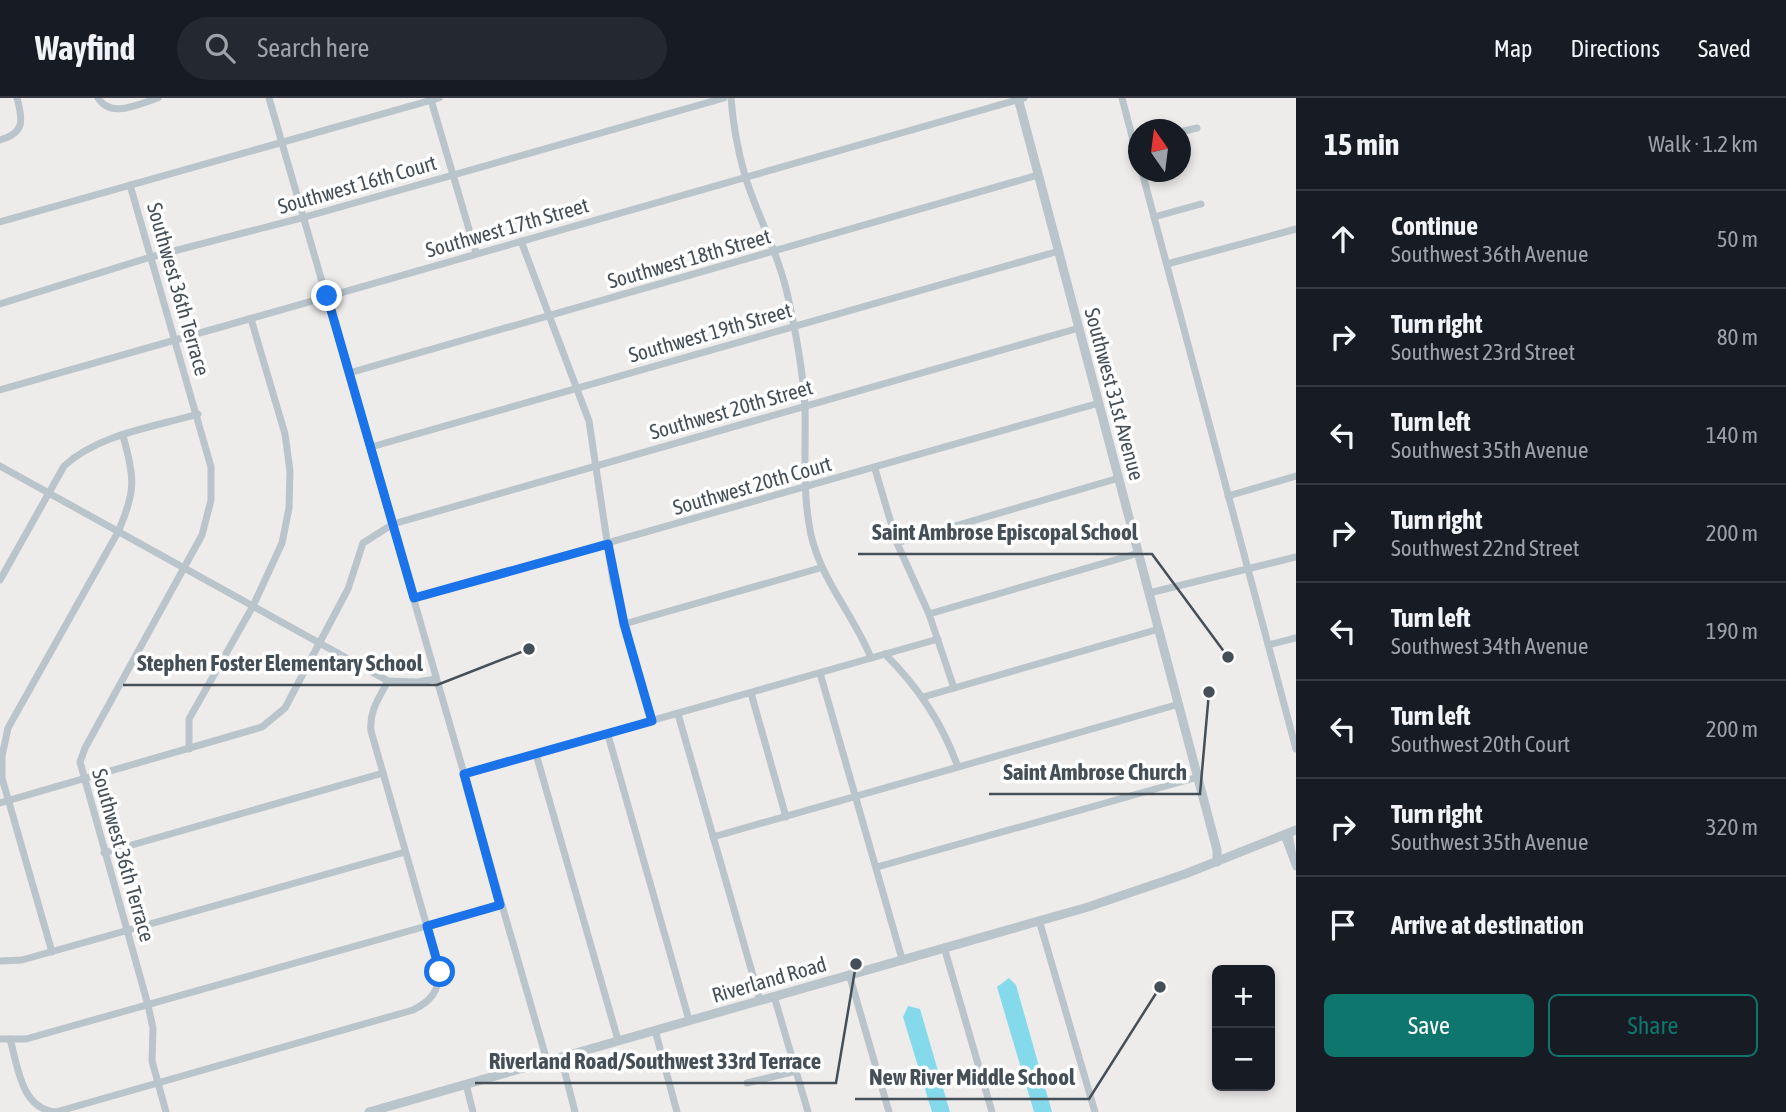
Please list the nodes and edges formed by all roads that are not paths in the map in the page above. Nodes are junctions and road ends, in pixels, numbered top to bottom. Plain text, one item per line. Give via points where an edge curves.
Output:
1 (18, 98) edge
2 (98, 98) edge
3 (158, 98) edge
4 (269, 98) edge
5 (724, 98) edge
6 (731, 98) edge
7 (1020, 98) edge
8 (1122, 98) edge
9 (435, 99) edge
10 (1129, 119) edge
11 (1197, 128) dead end
12 (1191, 130) edge
13 (0, 140) edge
14 (283, 143) junction
15 (451, 175) junction
16 (1038, 175) junction
17 (746, 178) junction
18 (1145, 182) edge
19 (130, 185) junction
20 (1201, 204) dead end
21 (305, 217) junction
22 (1154, 217) junction
23 (0, 222) edge
24 (1296, 229) edge
25 (520, 241) junction
26 (773, 251) junction
27 (1059, 251) junction
28 (476, 253) junction
29 (152, 257) junction
30 (1167, 264) junction
31 (327, 296) junction
32 (0, 304) edge
33 (550, 316) junction
34 (251, 319) junction
35 (795, 326) junction
36 (1079, 328) junction
37 (176, 340) junction
38 (349, 373) junction
39 (579, 388) junction
40 (0, 390) edge
41 (1099, 403) junction
42 (805, 406) junction
43 (198, 414) junction
44 (123, 436) junction
45 (371, 447) junction
46 (597, 465) junction
47 (0, 466) edge
48 (876, 469) junction
49 (1296, 476) edge
50 (1119, 478) junction
51 (806, 488) junction
52 (48, 493) junction
53 (1228, 496) junction
54 (393, 524) junction
55 (118, 532) junction
56 (897, 543) junction
57 (608, 544) junction
58 (1139, 553) junction
59 (1296, 556) edge
60 (184, 568) junction
61 (820, 568) junction
62 (1248, 570) junction
63 (0, 580) edge
64 (1149, 593) junction
65 (414, 598) junction
66 (253, 606) junction
67 (929, 614) junction
68 (624, 624) junction
69 (1159, 629) junction
70 (1296, 638) edge
71 (938, 639) junction
72 (320, 644) junction
73 (1268, 645) junction
74 (885, 654) junction
75 (872, 659) junction
76 (820, 673) junction
77 (436, 679) junction
78 (388, 681) junction
79 (954, 688) junction
80 (751, 693) junction
81 (923, 697) junction
82 (1179, 704) junction
83 (678, 714) junction
84 (1292, 720) edge
85 (652, 721) junction
86 (608, 735) junction
87 (189, 749) junction
88 (1296, 749) edge
89 (536, 754) junction
90 (958, 767) junction
91 (383, 773) junction
92 (464, 774) junction
93 (1198, 777) junction
94 (83, 780) junction
95 (856, 796) junction
96 (4, 802) edge
97 (786, 817) junction
98 (1290, 832) edge
99 (713, 837) junction
100 (405, 852) junction
101 (104, 853) junction
102 (1217, 862) junction
103 (877, 867) junction
104 (1296, 867) edge
105 (500, 905) junction
106 (1040, 920) junction
107 (427, 926) junction
108 (126, 931) junction
109 (944, 947) junction
110 (52, 952) junction
111 (902, 959) junction
112 (0, 961) edge
113 (849, 974) junction
114 (775, 996) junction
115 (760, 1000) junction
116 (148, 1005) junction
117 (689, 1020) junction
118 (655, 1030) junction
119 (0, 1039) edge
120 (10, 1040) junction
121 (618, 1040) junction
122 (561, 1057) junction
123 (547, 1061) junction
124 (796, 1071) junction
125 (747, 1083) dead end
126 (157, 1084) junction
127 (466, 1084) junction
128 (44, 1111) edge
129 (55, 1112) edge
130 (166, 1112) edge
131 (370, 1112) edge
132 (473, 1112) edge
133 (575, 1112) edge
134 (677, 1112) edge
135 (808, 1112) edge
136 (889, 1112) edge
137 (992, 1112) edge
138 (1095, 1112) edge

1 - 13 street via 23,119 17,132
2 - 3 street via 105,108 115,110
4 - 14 street
5 - 15 street, Southwest 16th Court
6 - 17 street via 734,133
7 - 16 street, Southwest 31st Avenue
7 - 17 street, Southwest 17th Street
8 - 10 street
9 - 14 street
9 - 15 street
11 - 12 street
14 - 19 street
14 - 21 street
15 - 21 street, Southwest 16th Court
15 - 28 street
16 - 26 street, Southwest 18th Street
16 - 27 street, Southwest 31st Avenue
17 - 25 street, Southwest 17th Street
17 - 26 street
18 - 22 street
19 - 23 street
19 - 29 street, Southwest 36th Terrace
20 - 22 street
21 - 29 street, Southwest 16th Court
21 - 31 street
22 - 30 street
24 - 30 street
25 - 28 street, Southwest 17th Street
25 - 33 street
26 - 33 street, Southwest 18th Street
26 - 35 street
27 - 35 street, Southwest 19th Street
27 - 36 street, Southwest 31st Avenue
28 - 31 street, Southwest 17th Street
29 - 32 street, Southwest 16th Court
29 - 37 street, Southwest 36th Terrace
30 - 53 street
31 - 34 street, Southwest 17th Street
31 - 38 street
33 - 38 street, Southwest 18th Street
33 - 39 street
34 - 37 street, Southwest 17th Street
34 - 66 street via 285,434 290,471 282,543
35 - 39 street, Southwest 19th Street
35 - 42 street
36 - 41 street, Southwest 31st Avenue
36 - 42 street, Southwest 20th Street
37 - 40 street, Southwest 17th Street
37 - 43 street, Southwest 36th Terrace
38 - 45 street
39 - 45 street, Southwest 19th Street
39 - 46 street
41 - 48 street, Southwest 20th Court
41 - 50 street, Southwest 31st Avenue
42 - 46 street, Southwest 20th Street
42 - 51 street
43 - 44 street
43 - 60 street, Southwest 36th Terrace via 211,467 211,500 202,535
44 - 52 street via 79,453 64,466
44 - 55 street via 134,487
45 - 54 street
46 - 54 street, Southwest 20th Street
46 - 57 street
47 - 52 street
48 - 51 street, Southwest 20th Court
48 - 56 street
49 - 53 street
50 - 56 street
50 - 58 street, Southwest 31st Avenue
51 - 57 street, Southwest 20th Court
51 - 61 street
52 - 55 street
52 - 63 street
53 - 62 street
54 - 65 street
54 - 72 street, Southwest 20th Street via 363,543 348,589
55 - 60 street
55 - 96 street via 8,728 2,756
56 - 67 street
57 - 65 street, Southwest 20th Court
57 - 68 street
58 - 64 street, Southwest 31st Avenue
58 - 67 street
59 - 62 street
60 - 66 street
60 - 94 street, Southwest 36th Terrace via 85,748 80,762
61 - 68 street
61 - 75 street via 860,630
62 - 64 street
62 - 73 street
64 - 69 street, Southwest 31st Avenue
65 - 77 street
66 - 72 street
66 - 87 street via 189,719
67 - 71 street
68 - 85 street
69 - 79 street
69 - 82 street, Southwest 31st Avenue
70 - 73 street
71 - 74 street
71 - 79 street
72 - 78 street
72 - 87 street, Southwest 20th Street via 275,718 262,727
73 - 84 street
74 - 75 street
74 - 81 street
75 - 76 street
76 - 80 street
76 - 95 street
77 - 78 street
77 - 92 street
78 - 91 street via 369,719
79 - 81 street
80 - 83 street
80 - 97 street
81 - 90 street via 943,728
82 - 90 street
82 - 93 street, Southwest 31st Avenue
83 - 85 street
83 - 99 street
84 - 88 street
85 - 86 street
86 - 89 street
86 - 117 street
87 - 94 street, Southwest 20th Street
89 - 92 street
89 - 121 street
90 - 95 street
91 - 100 street
91 - 101 street
92 - 105 street
93 - 102 street, Southwest 31st Avenue
93 - 103 street
94 - 96 street, Southwest 20th Street
94 - 101 street, Southwest 36th Terrace
95 - 97 street
95 - 103 street
96 - 110 street
97 - 99 street
98 - 102 street, Riverland Road
98 - 104 street
99 - 115 street
100 - 107 street
100 - 108 street
101 - 108 street, Southwest 36th Terrace
102 - 106 street, Riverland Road
103 - 111 street
105 - 107 street
105 - 123 street
106 - 109 street, Riverland Road
106 - 138 street
107 - 116 street
107 - 126 street via 440,972 439,986 413,1010
108 - 110 street
108 - 116 street, Southwest 36th Terrace
109 - 111 street, Riverland Road
109 - 137 street
110 - 112 street
111 - 113 street, Riverland Road
113 - 114 street, Riverland Road
113 - 136 street
114 - 115 street, Riverland Road
114 - 124 street
115 - 117 street, Riverland Road
116 - 120 street
116 - 126 street, Southwest 36th Terrace
117 - 118 street, Riverland Road
118 - 121 street, Riverland Road
118 - 134 street
119 - 120 street
120 - 128 street via 28,1096
121 - 122 street, Riverland Road
122 - 123 street, Riverland Road
122 - 133 street
123 - 127 street, Riverland Road
124 - 125 street
124 - 135 street
126 - 129 street
126 - 130 street, Southwest 36th Terrace
127 - 131 street, Riverland Road
127 - 132 street
128 - 129 street

